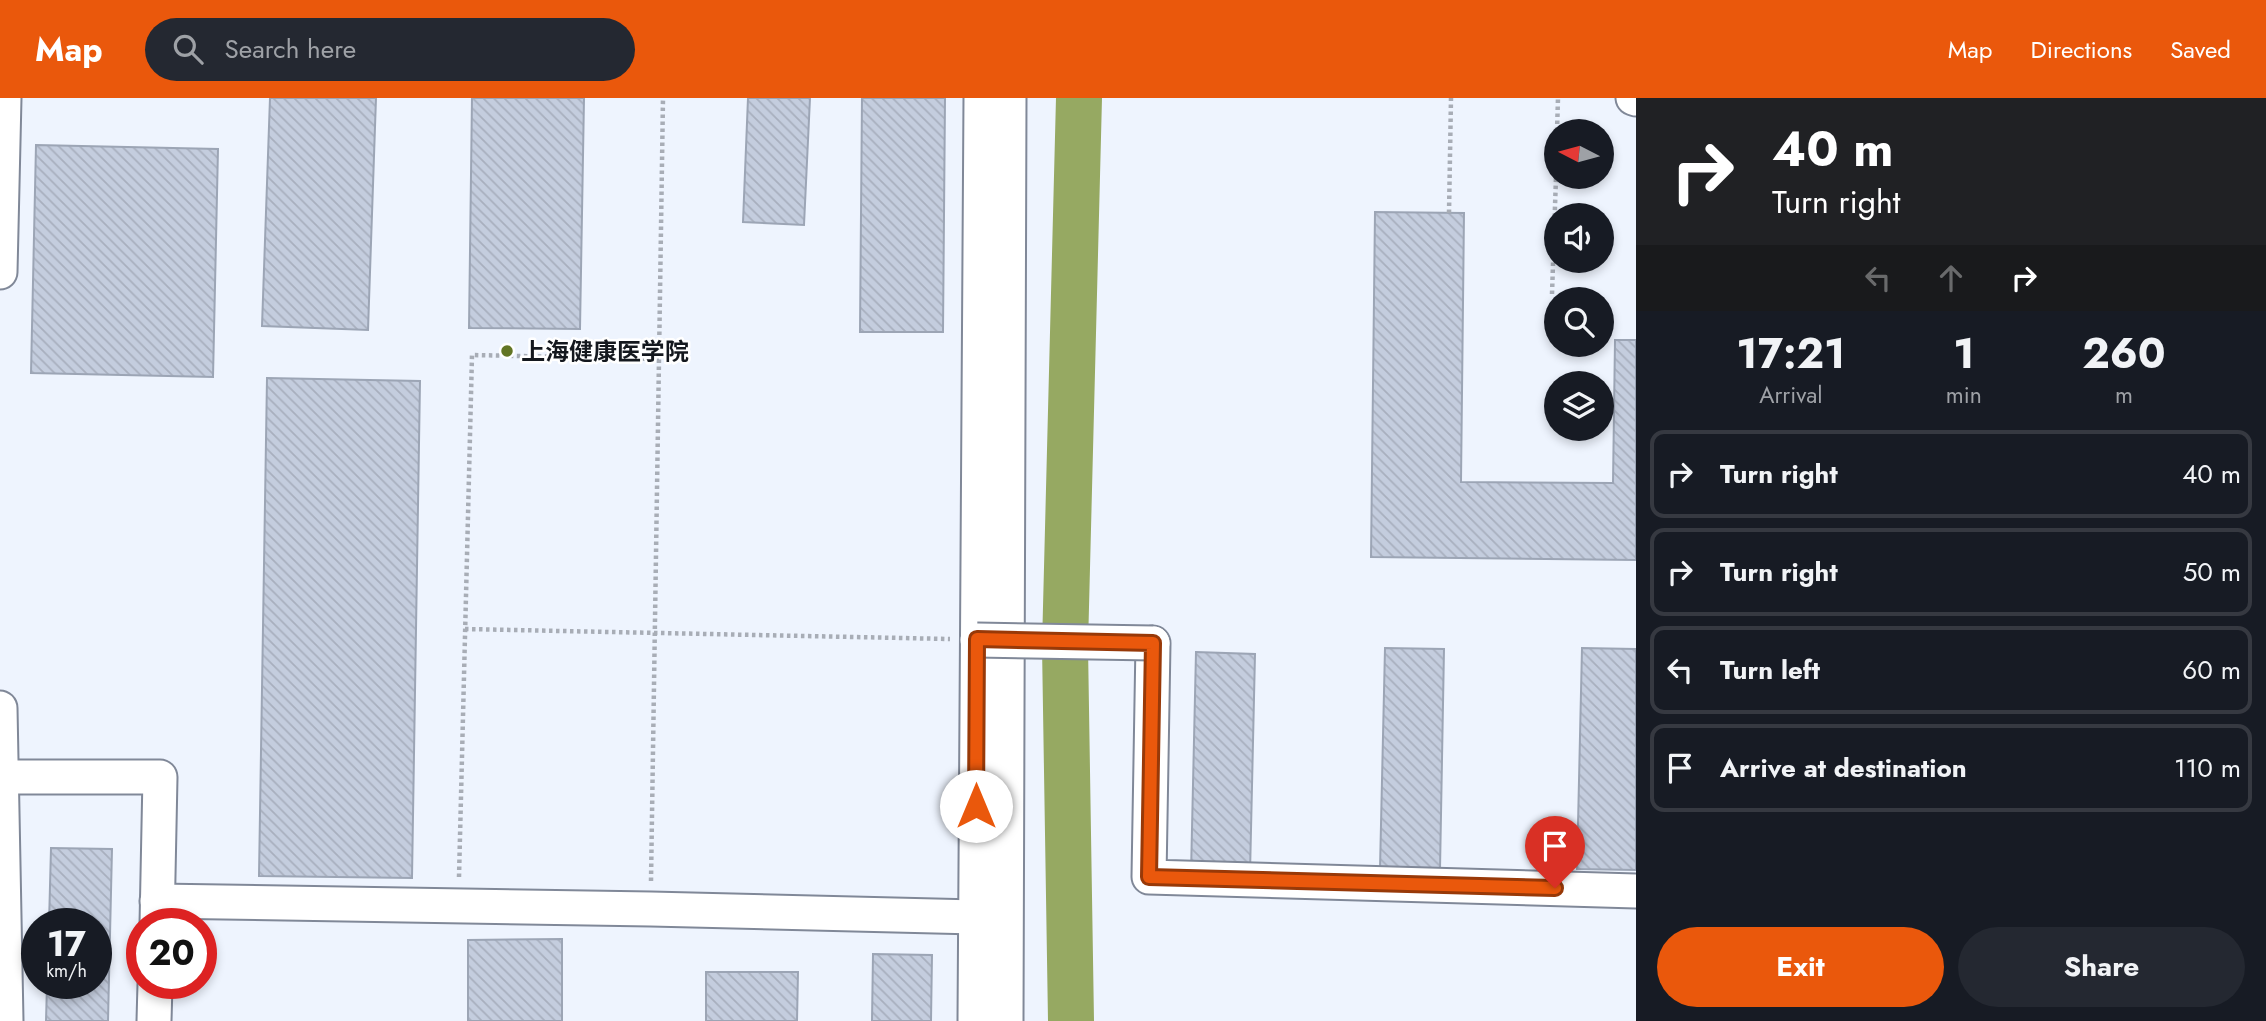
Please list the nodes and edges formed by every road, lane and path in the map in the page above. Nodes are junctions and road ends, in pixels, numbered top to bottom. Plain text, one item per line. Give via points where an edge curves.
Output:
1 (4, 98) edge
2 (663, 98) edge
3 (981, 98) edge
4 (1009, 98) edge
5 (1451, 98) edge
6 (1558, 98) edge
7 (1557, 119) edge
8 (1556, 189) edge
9 (1449, 213) dead end
10 (0, 272) edge
11 (1552, 287) edge
12 (659, 359) junction
13 (465, 629) junction
14 (654, 633) junction
15 (977, 639) junction
16 (0, 708) edge
17 (1, 777) edge
18 (1636, 891) edge
19 (458, 906) junction
20 (157, 908) edge
21 (651, 909) junction
22 (217, 912) edge
23 (976, 917) junction
24 (155, 999) edge
25 (6, 1021) edge
26 (154, 1021) edge
27 (975, 1021) edge
28 (1006, 1021) edge

1 - 10 street
2 - 12 path
3 - 15 street
4 - 28 street
5 - 9 path
6 - 7 path
8 - 11 path
12 - 13 path via 472,355
12 - 14 path
13 - 14 path
13 - 19 path
14 - 15 path
14 - 21 path
15 - 18 street, bridge via 1153,643 1149,877
15 - 23 street
16 - 17 street
17 - 20 street via 160,777
17 - 25 street
19 - 21 street
19 - 22 street
21 - 23 street
23 - 27 street
24 - 26 street

